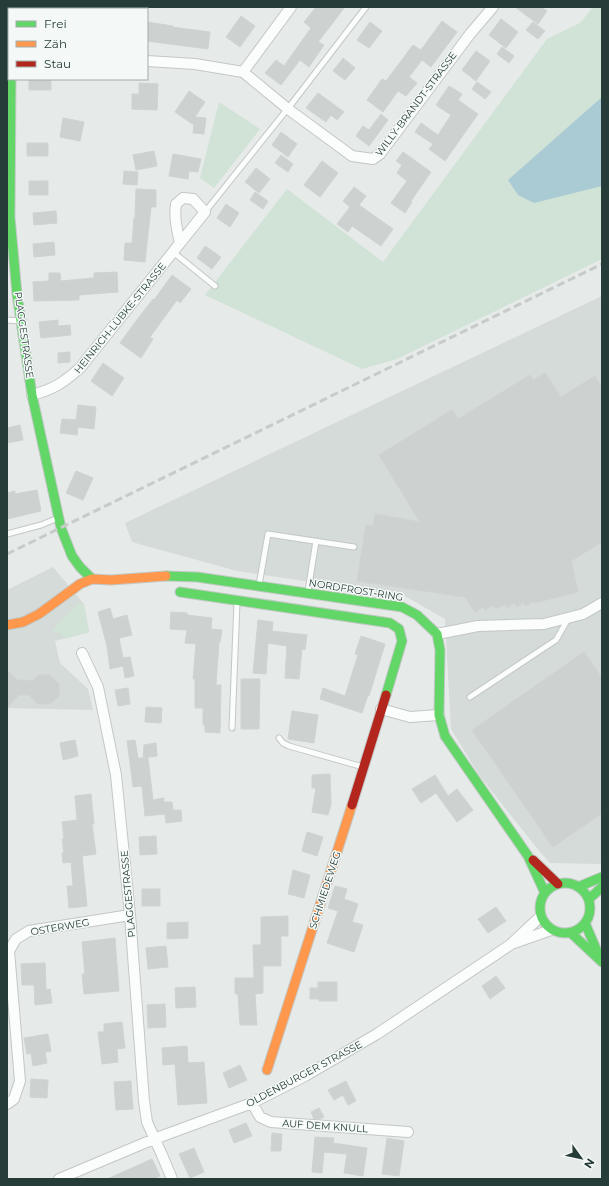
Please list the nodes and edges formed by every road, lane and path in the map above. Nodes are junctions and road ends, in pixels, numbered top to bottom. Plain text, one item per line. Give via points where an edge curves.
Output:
1 (291, 7) edge
2 (366, 7) edge
3 (493, 7) edge
4 (148, 61) edge
5 (243, 72) junction
6 (11, 80) edge
7 (288, 109) junction
8 (9, 131) edge
9 (205, 212) junction
10 (180, 243) junction
11 (173, 252) junction
12 (216, 286) dead end
13 (7, 320) edge
14 (21, 321) junction
15 (32, 395) junction
16 (59, 518) junction
17 (7, 534) edge
18 (316, 541) junction
19 (354, 547) dead end
20 (92, 579) junction
21 (259, 586) junction
22 (180, 592) dead end
23 (308, 593) junction
24 (237, 601) junction
25 (602, 603) edge
26 (568, 618) junction
27 (7, 625) edge
28 (437, 634) junction
29 (82, 653) dead end
30 (470, 697) dead end
31 (381, 709) junction
32 (439, 715) junction
33 (232, 728) dead end
34 (279, 738) dead end
35 (364, 768) junction
36 (528, 856) junction
37 (602, 877) edge
38 (558, 884) junction
39 (578, 887) junction
40 (602, 887) edge
41 (544, 893) junction
42 (589, 900) junction
43 (130, 915) junction
44 (541, 916) junction
45 (585, 924) junction
46 (551, 930) junction
47 (571, 933) junction
48 (510, 945) junction
49 (602, 962) edge
50 (10, 987) edge
51 (267, 1070) dead end
52 (252, 1103) junction
53 (7, 1104) edge
54 (408, 1132) dead end
55 (154, 1139) junction
56 (59, 1179) edge
57 (172, 1179) edge

1 - 5 street
2 - 7 lane, HEINRICH-LÜBKE-STRASSE
3 - 7 street, WILLY-BRANDT-STRASSE via 461,45 389,143 373,159 352,156
4 - 5 street via 195,64
5 - 7 street
6 - 8 street, PLAGGESTRASSE
7 - 9 lane, HEINRICH-LÜBKE-STRASSE
8 - 14 street, PLAGGESTRASSE via 10,217
9 - 10 street, HEINRICH-LÜBKE-STRASSE
9 - 10 street via 193,198 184,198 176,204 176,226
10 - 11 street, HEINRICH-LÜBKE-STRASSE
11 - 12 lane
11 - 15 street, HEINRICH-LÜBKE-STRASSE via 80,368 55,388
13 - 14 lane
14 - 15 street, PLAGGESTRASSE
15 - 16 street, PLAGGESTRASSE
16 - 17 lane
16 - 20 street, PLAGGESTRASSE via 67,547 80,569
18 - 19 lane
18 - 21 lane via 268,534
18 - 23 lane
20 - 21 street, NORDFROST-RING via 197,577
20 - 27 street via 80,584 39,614 24,622
21 - 23 street, NORDFROST-RING
22 - 24 street, SCHMIEDEWEG
23 - 28 street, NORDFROST-RING via 402,607 417,615
24 - 31 street, SCHMIEDEWEG via 390,623 399,629 402,641
24 - 33 lane
25 - 26 street via 583,614
26 - 28 street via 544,624 478,626
26 - 30 lane via 556,640
28 - 32 street via 440,650
29 - 43 street, PLAGGESTRASSE via 98,687 116,774
31 - 32 street via 410,717
31 - 35 street, SCHMIEDEWEG
32 - 36 street via 445,736
34 - 35 lane via 289,746
35 - 51 street, SCHMIEDEWEG
36 - 38 street
36 - 41 street
37 - 39 street
38 - 39 street via 565,883
38 - 41 street
39 - 42 street
40 - 42 street
41 - 44 street via 540,904
42 - 45 street via 589,916
43 - 50 street, OSTERWEG via 29,931 16,939 9,951
43 - 55 street, PLAGGESTRASSE via 144,1101 147,1122
44 - 46 street
44 - 48 street, OLDENBURGER STRASSE
45 - 47 street
45 - 49 street
46 - 47 street via 564,934
46 - 48 street, OLDENBURGER STRASSE
47 - 49 street
48 - 52 street, OLDENBURGER STRASSE via 377,1034
50 - 53 street, OSTERWEG via 20,1081 14,1099
52 - 54 street, AUF DEM KNULL via 260,1117 271,1122
52 - 55 street, OLDENBURGER STRASSE
55 - 56 street, OLDENBURGER STRASSE
55 - 57 street, PLAGGESTRASSE

